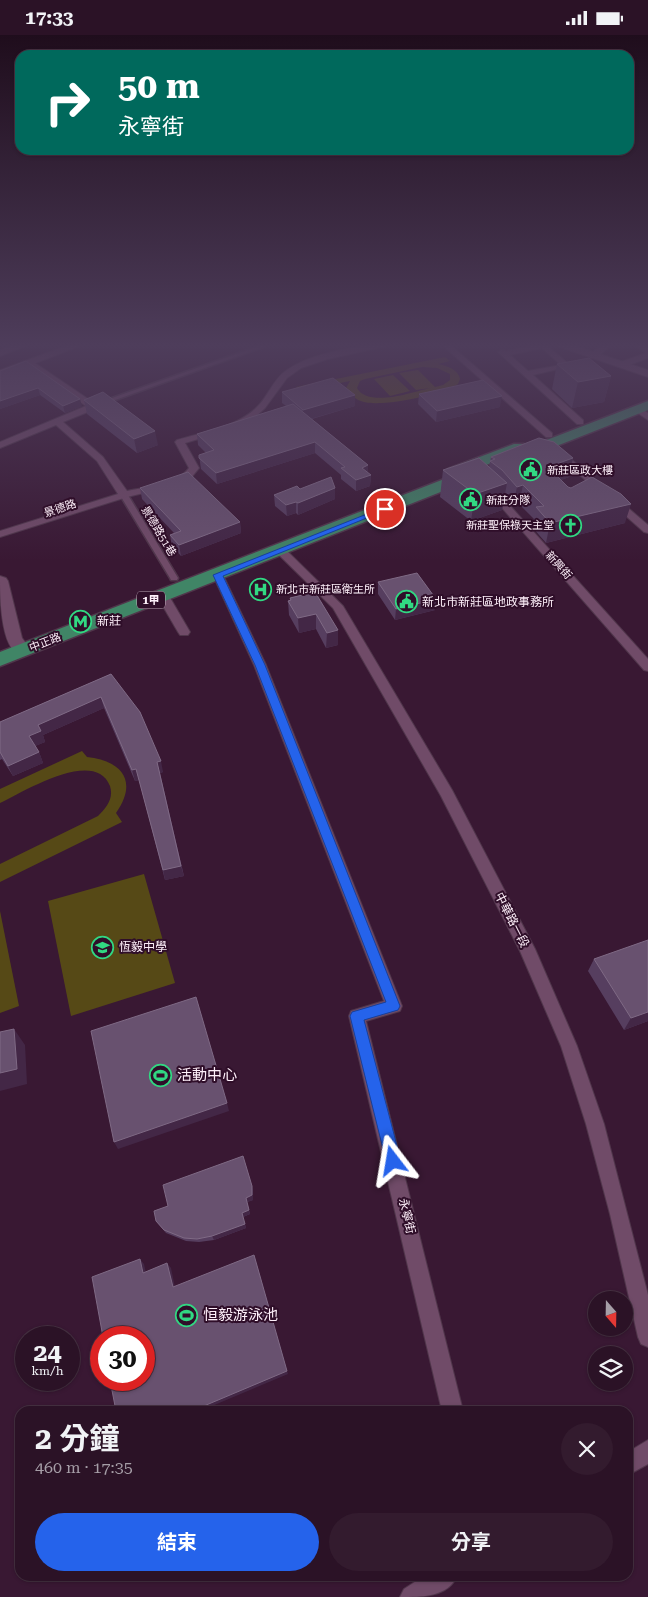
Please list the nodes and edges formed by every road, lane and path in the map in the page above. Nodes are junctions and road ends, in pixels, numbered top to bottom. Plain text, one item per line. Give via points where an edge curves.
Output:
1 (69, 416) edge
2 (251, 416) edge
3 (524, 416) edge
4 (573, 416) edge
5 (596, 416) edge
6 (625, 416) edge
7 (56, 421) junction
8 (580, 422) junction
9 (549, 439) junction
10 (0, 445) edge
11 (474, 476) junction
12 (124, 495) junction
13 (648, 530) edge
14 (0, 534) edge
15 (0, 541) edge
16 (281, 551) junction
17 (218, 575) junction
18 (174, 579) junction
19 (0, 581) edge
20 (163, 596) junction
21 (184, 632) dead end
22 (12, 645) edge
23 (0, 659) edge
24 (648, 667) edge
25 (648, 1337) edge
26 (452, 1406) edge
27 (648, 1451) edge
28 (633, 1461) edge
29 (438, 1581) edge
30 (412, 1597) edge

1 - 7 street
2 - 12 street, 景德路 via 180,442 194,467 187,477
3 - 9 street
4 - 8 street
5 - 8 main road, 中正路 / 1甲
6 - 9 main road, 中正路 / 1甲
7 - 10 street
7 - 12 street via 100,459
8 - 9 main road, 中正路 / 1甲
9 - 11 main road, 中正路 / 1甲
9 - 13 street
11 - 16 main road, 中正路 / 1甲
11 - 18 main road, 中正路 / 1甲
11 - 24 street, 新興街 via 533,535
12 - 14 street, 景德路
12 - 15 street, 景德路 via 118,503
12 - 18 street, 景德路51巷
16 - 17 main road, 中正路 / 1甲
16 - 25 street, 中華路一段 via 336,606 447,794 527,949 569,1046 595,1124
17 - 20 main road, 中正路 / 1甲
17 - 26 street, 永寧街 via 260,665 394,1006 357,1016
18 - 22 main road, 中正路 / 1甲
19 - 22 main road
20 - 21 street
20 - 22 main road, 中正路 / 1甲
22 - 23 main road, 中正路 / 1甲
27 - 28 street
29 - 30 street

